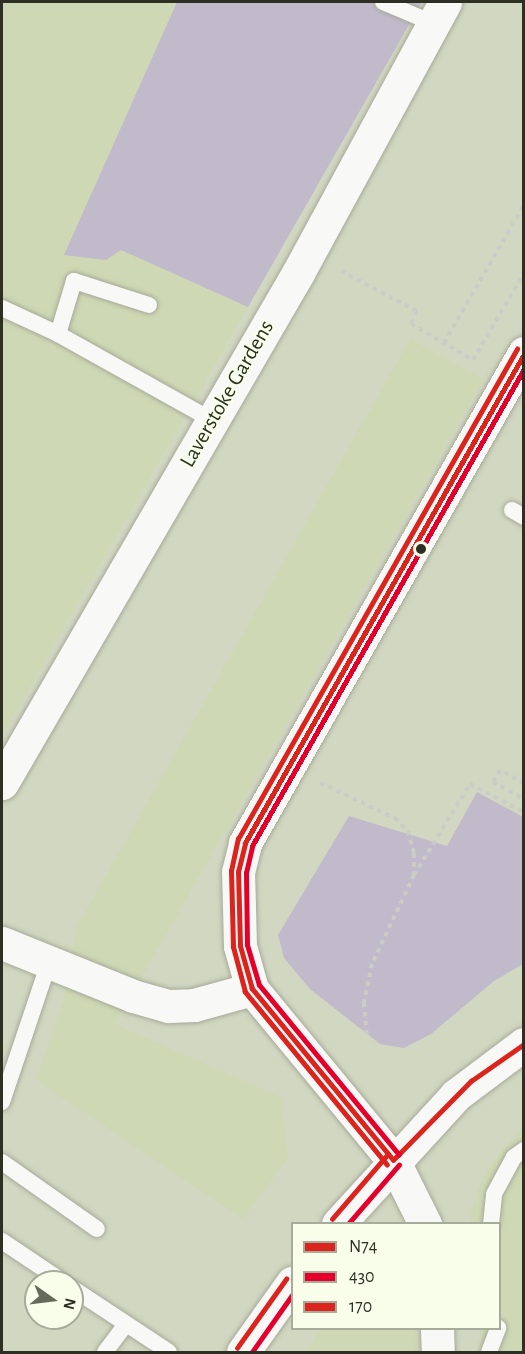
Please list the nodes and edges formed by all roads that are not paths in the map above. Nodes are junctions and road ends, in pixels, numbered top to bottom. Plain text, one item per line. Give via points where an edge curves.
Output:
1 (383, 2) edge
2 (439, 12) edge
3 (149, 305) dead end
4 (2, 308) edge
5 (58, 334) junction
6 (519, 372) edge
7 (212, 420) junction
8 (2, 783) edge
9 (2, 943) edge
10 (49, 962) junction
11 (252, 989) junction
12 (524, 1044) edge
13 (2, 1102) edge
14 (524, 1150) edge
15 (393, 1160) junction
16 (2, 1162) edge
17 (340, 1222) edge
18 (424, 1222) edge
19 (491, 1222) edge
20 (97, 1229) dead end
21 (2, 1242) edge
22 (45, 1270) edge
23 (291, 1284) edge
24 (84, 1296) edge
25 (126, 1323) junction
26 (437, 1330) edge
27 (498, 1330) edge
28 (105, 1353) edge
29 (169, 1353) edge
30 (243, 1353) edge
31 (438, 1353) edge
32 (489, 1353) edge

1 - 2 lane
2 - 7 main road, Laverstoke Gardens via 308,254
3 - 5 lane via 74,281
4 - 5 lane
5 - 7 lane
6 - 11 main road via 245,843 236,902 240,946
7 - 8 main road, Laverstoke Gardens
9 - 10 main road
10 - 11 main road via 132,996 169,1006 194,1005
10 - 13 lane
11 - 15 main road
12 - 15 main road via 471,1081
14 - 19 lane via 514,1157 494,1194
15 - 17 main road
15 - 18 main road
16 - 20 lane
21 - 22 lane
23 - 30 main road
24 - 25 lane
25 - 28 lane
25 - 29 lane
26 - 31 main road
27 - 32 lane

